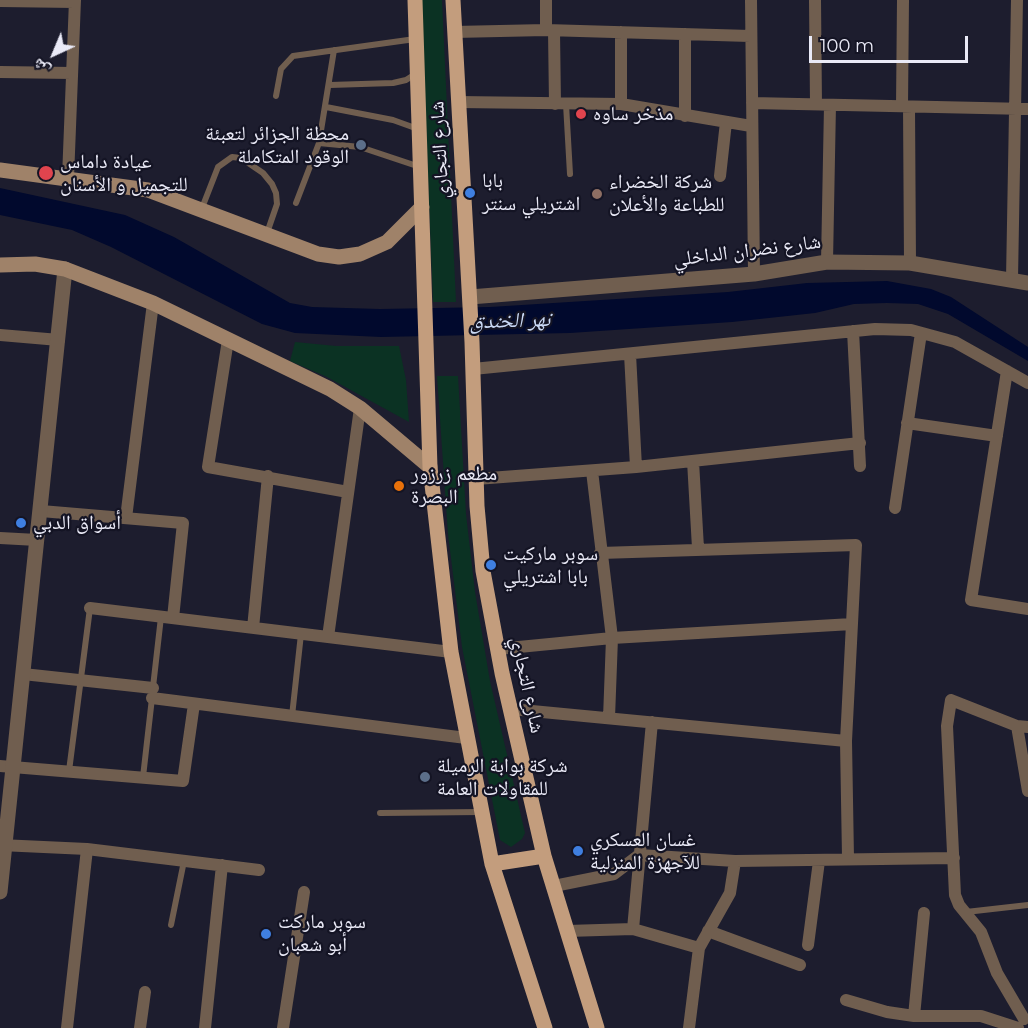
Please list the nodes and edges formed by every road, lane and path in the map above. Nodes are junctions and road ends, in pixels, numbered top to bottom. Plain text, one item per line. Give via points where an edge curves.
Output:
1 (415, 0) edge
2 (453, 0) edge
3 (546, 0) edge
4 (751, 0) edge
5 (815, 0) edge
6 (903, 0) edge
7 (1017, 0) edge
8 (0, 1) edge
9 (75, 1) edge
10 (550, 30) junction
11 (454, 33) junction
12 (621, 33) junction
13 (685, 34) junction
14 (750, 36) junction
15 (416, 39) junction
16 (334, 51) junction
17 (0, 72) edge
18 (417, 72) junction
19 (72, 73) junction
20 (330, 85) junction
21 (276, 96) dead end
22 (458, 102) junction
23 (752, 103) junction
24 (560, 104) junction
25 (621, 104) junction
26 (816, 104) junction
27 (830, 105) junction
28 (906, 106) junction
29 (326, 107) junction
30 (1021, 109) edge
31 (685, 116) junction
32 (726, 122) junction
33 (751, 126) junction
34 (419, 130) junction
35 (319, 143) junction
36 (420, 167) junction
37 (0, 170) edge
38 (570, 174) dead end
39 (720, 176) dead end
40 (68, 178) junction
41 (296, 203) dead end
42 (422, 207) junction
43 (202, 210) junction
44 (267, 234) junction
45 (827, 262) junction
46 (910, 263) junction
47 (0, 265) edge
48 (65, 269) junction
49 (754, 274) junction
50 (1012, 279) junction
51 (1028, 283) edge
52 (470, 297) junction
53 (153, 303) junction
54 (853, 331) junction
55 (921, 333) junction
56 (0, 335) edge
57 (59, 340) junction
58 (228, 340) junction
59 (630, 354) junction
60 (473, 369) junction
61 (1007, 371) junction
62 (1028, 383) edge
63 (360, 408) junction
64 (907, 423) junction
65 (997, 436) junction
66 (860, 443) junction
67 (693, 461) junction
68 (860, 466) dead end
69 (430, 467) junction
70 (636, 468) junction
71 (592, 471) junction
72 (268, 476) junction
73 (476, 479) junction
74 (348, 492) junction
75 (895, 508) dead end
76 (41, 511) junction
77 (126, 518) junction
78 (0, 538) edge
79 (37, 540) junction
80 (698, 548) junction
81 (600, 553) junction
82 (90, 608) joint
83 (1028, 609) edge
84 (167, 617) junction
85 (852, 624) junction
86 (254, 628) junction
87 (301, 634) junction
88 (328, 637) junction
89 (612, 638) junction
90 (498, 649) junction
91 (451, 652) junction
92 (22, 674) junction
93 (80, 679) junction
94 (152, 693) junction
95 (194, 704) junction
96 (511, 709) junction
97 (292, 717) junction
98 (609, 718) junction
99 (652, 722) junction
100 (1023, 726) edge
101 (466, 738) junction
102 (846, 741) junction
103 (6, 766) edge
104 (69, 771) junction
105 (143, 777) junction
106 (1028, 791) edge
107 (482, 812) junction
108 (380, 813) dead end
109 (3, 845) edge
110 (87, 849) junction
111 (639, 855) junction
112 (544, 856) junction
113 (848, 858) junction
114 (954, 858) junction
115 (184, 861) junction
116 (735, 861) junction
117 (819, 861) junction
118 (492, 864) junction
119 (222, 865) junction
120 (259, 870) dead end
121 (554, 886) junction
122 (0, 892) edge
123 (304, 892) dead end
124 (1028, 905) edge
125 (966, 912) junction
126 (924, 913) dead end
127 (171, 925) dead end
128 (633, 928) junction
129 (567, 931) junction
130 (708, 931) junction
131 (808, 945) dead end
132 (699, 948) junction
133 (800, 964) dead end
134 (146, 992) dead end
135 (846, 1000) dead end
136 (914, 1016) junction
137 (1022, 1022) edge
138 (67, 1028) edge
139 (140, 1028) edge
140 (205, 1028) edge
141 (283, 1028) edge
142 (545, 1028) edge
143 (597, 1028) edge
144 (689, 1028) edge

1 - 15 main road, شارع التجاري
2 - 11 main road, شارع التجاري
3 - 10 street
4 - 14 street
5 - 26 street
6 - 28 street
7 - 30 street
8 - 9 street
9 - 19 street
10 - 11 street
10 - 12 street
10 - 24 street
11 - 22 main road, شارع التجاري
12 - 13 street
12 - 25 street
13 - 14 street
13 - 31 street
14 - 23 street
15 - 16 lane
15 - 18 main road, شارع التجاري
16 - 20 lane
16 - 21 lane via 288,59 281,69
17 - 19 street
18 - 20 lane via 393,83
18 - 34 main road, شارع التجاري
19 - 40 street
20 - 29 lane
22 - 24 street
22 - 52 main road, شارع التجاري
23 - 26 street
23 - 33 street
24 - 25 street
24 - 38 lane
25 - 31 street
26 - 27 street
27 - 28 street
27 - 45 street
28 - 30 street
28 - 46 street
29 - 34 lane via 393,120
29 - 35 lane
30 - 50 street
31 - 32 street
32 - 33 street
32 - 39 street
33 - 49 street
34 - 36 main road, شارع التجاري
35 - 36 lane via 381,151
35 - 41 lane
36 - 42 main road, شارع التجاري
37 - 40 main road
40 - 43 main road via 148,190
42 - 44 main road via 387,242 360,254 318,254
42 - 69 main road, شارع التجاري
43 - 44 main road
43 - 44 lane via 218,168 232,157 241,158 263,173 276,193 277,204
45 - 46 street, شارع نضران الداخلي
45 - 49 street, شارع نضران الداخلي
46 - 50 street, شارع نضران الداخلي
47 - 48 main road via 34,264
48 - 53 main road
48 - 57 street
49 - 52 street, شارع نضران الداخلي
50 - 51 street, شارع نضران الداخلي
52 - 60 main road, شارع التجاري
53 - 58 main road
53 - 77 street
54 - 55 street
54 - 59 street
54 - 66 street
55 - 61 street via 955,342
55 - 64 street
56 - 57 street
57 - 76 street
58 - 63 main road via 330,389
58 - 72 street via 208,467
59 - 60 street
59 - 70 street
60 - 73 main road, شارع التجاري
61 - 62 street
61 - 65 street
63 - 69 main road
63 - 74 street
64 - 65 street
64 - 75 street
65 - 83 street via 971,600
66 - 67 street
66 - 68 street
67 - 70 street
67 - 80 street
69 - 91 main road
70 - 71 street
71 - 73 street
71 - 81 street
72 - 74 street
72 - 86 street
73 - 90 main road, شارع التجاري via 483,571
74 - 88 street
76 - 77 street
76 - 79 street
77 - 84 street via 183,523
78 - 79 street
79 - 92 street
80 - 81 street
80 - 85 street via 856,545
81 - 89 street
82 - 84 street
82 - 93 lane
84 - 86 street
84 - 94 lane
85 - 89 street
85 - 102 street
86 - 87 street
87 - 88 street
87 - 97 lane
88 - 91 street
89 - 90 street
89 - 98 street
90 - 96 main road, شارع التجاري
91 - 101 main road
92 - 93 street
92 - 103 street
93 - 94 street
93 - 104 lane
94 - 95 street
94 - 105 lane
95 - 97 street
95 - 105 street via 183,781
96 - 98 street
96 - 112 main road, شارع التجاري
97 - 101 street
98 - 99 street
99 - 102 street
99 - 111 street
100 - 106 street
100 - 114 street via 951,699 947,726
101 - 107 main road
102 - 113 street
103 - 104 street
103 - 109 street
104 - 105 street
107 - 108 lane
107 - 118 main road
109 - 110 street
109 - 122 street
110 - 115 street
110 - 138 street
111 - 116 street
111 - 121 street via 614,874
111 - 128 street
112 - 118 main road
112 - 121 main road, شارع التجاري
113 - 114 street
113 - 117 street
114 - 125 street via 955,895
115 - 119 street
115 - 127 lane
116 - 117 street
116 - 130 street via 730,893
117 - 131 street
118 - 142 main road
119 - 120 street
119 - 140 street
121 - 129 main road, شارع التجاري
123 - 141 street
124 - 125 lane
125 - 137 street via 981,932
126 - 136 street
128 - 129 street
128 - 132 street
129 - 143 main road, شارع التجاري
130 - 132 street
130 - 133 street
132 - 144 street
134 - 139 street
135 - 136 street
136 - 137 street via 981,1016

